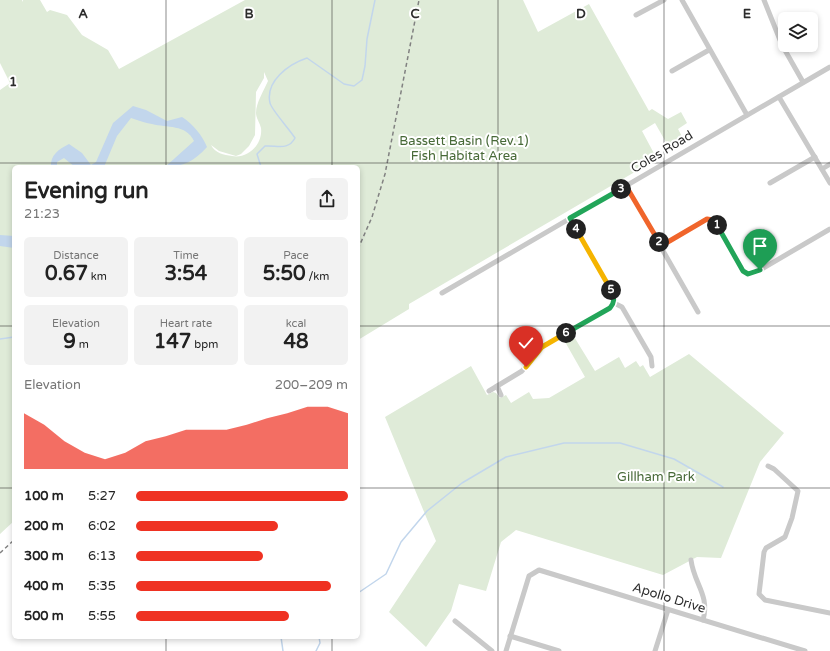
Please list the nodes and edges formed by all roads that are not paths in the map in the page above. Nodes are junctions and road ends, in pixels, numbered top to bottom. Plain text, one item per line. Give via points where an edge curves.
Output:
1 (664, 0) edge
2 (682, 0) edge
3 (764, 0) edge
4 (636, 15) dead end
5 (709, 50) junction
6 (830, 67) edge
7 (672, 71) dead end
8 (803, 82) junction
9 (779, 97) junction
10 (746, 115) junction
11 (815, 157) junction
12 (830, 164) edge
13 (822, 168) junction
14 (770, 183) dead end
15 (830, 183) edge
16 (626, 186) junction
17 (570, 218) junction
18 (830, 229) edge
19 (661, 246) junction
20 (442, 293) dead end
21 (614, 303) junction
22 (698, 312) dead end
23 (652, 366) dead end
24 (496, 386) junction
25 (488, 391) dead end
26 (501, 395) dead end
27 (768, 466) dead end
28 (690, 560) dead end
29 (531, 565) dead end
30 (534, 571) junction
31 (668, 610) junction
32 (830, 613) edge
33 (703, 620) junction
34 (455, 621) dead end
35 (510, 636) junction
36 (492, 651) edge
37 (506, 651) edge
38 (559, 651) edge
39 (655, 651) edge
40 (805, 651) edge

1 - 4 street
2 - 5 street
3 - 8 street via 782,45
5 - 7 street
5 - 10 street
6 - 8 street, Coles Road
8 - 9 street, Coles Road
9 - 10 street, Coles Road
9 - 11 street
10 - 16 street, Coles Road
11 - 13 street
11 - 14 street
12 - 13 street
13 - 15 street
16 - 17 street, Coles Road
16 - 19 street
17 - 20 street, Coles Road
17 - 21 street via 614,296
18 - 19 street via 760,270 748,274 739,265 717,224 707,219
19 - 22 street
21 - 23 street via 622,307 651,357
21 - 24 street via 610,308 542,347 522,371
24 - 25 street
24 - 26 street
27 - 32 street via 798,491 785,537 766,548 764,552 759,594 765,600
28 - 33 street via 694,577 705,601
29 - 30 street
30 - 31 street, Apollo Drive via 548,572
30 - 35 street via 529,576
31 - 33 street, Apollo Drive
31 - 39 street
33 - 40 street, Apollo Drive
34 - 36 street
35 - 37 street
35 - 38 street

